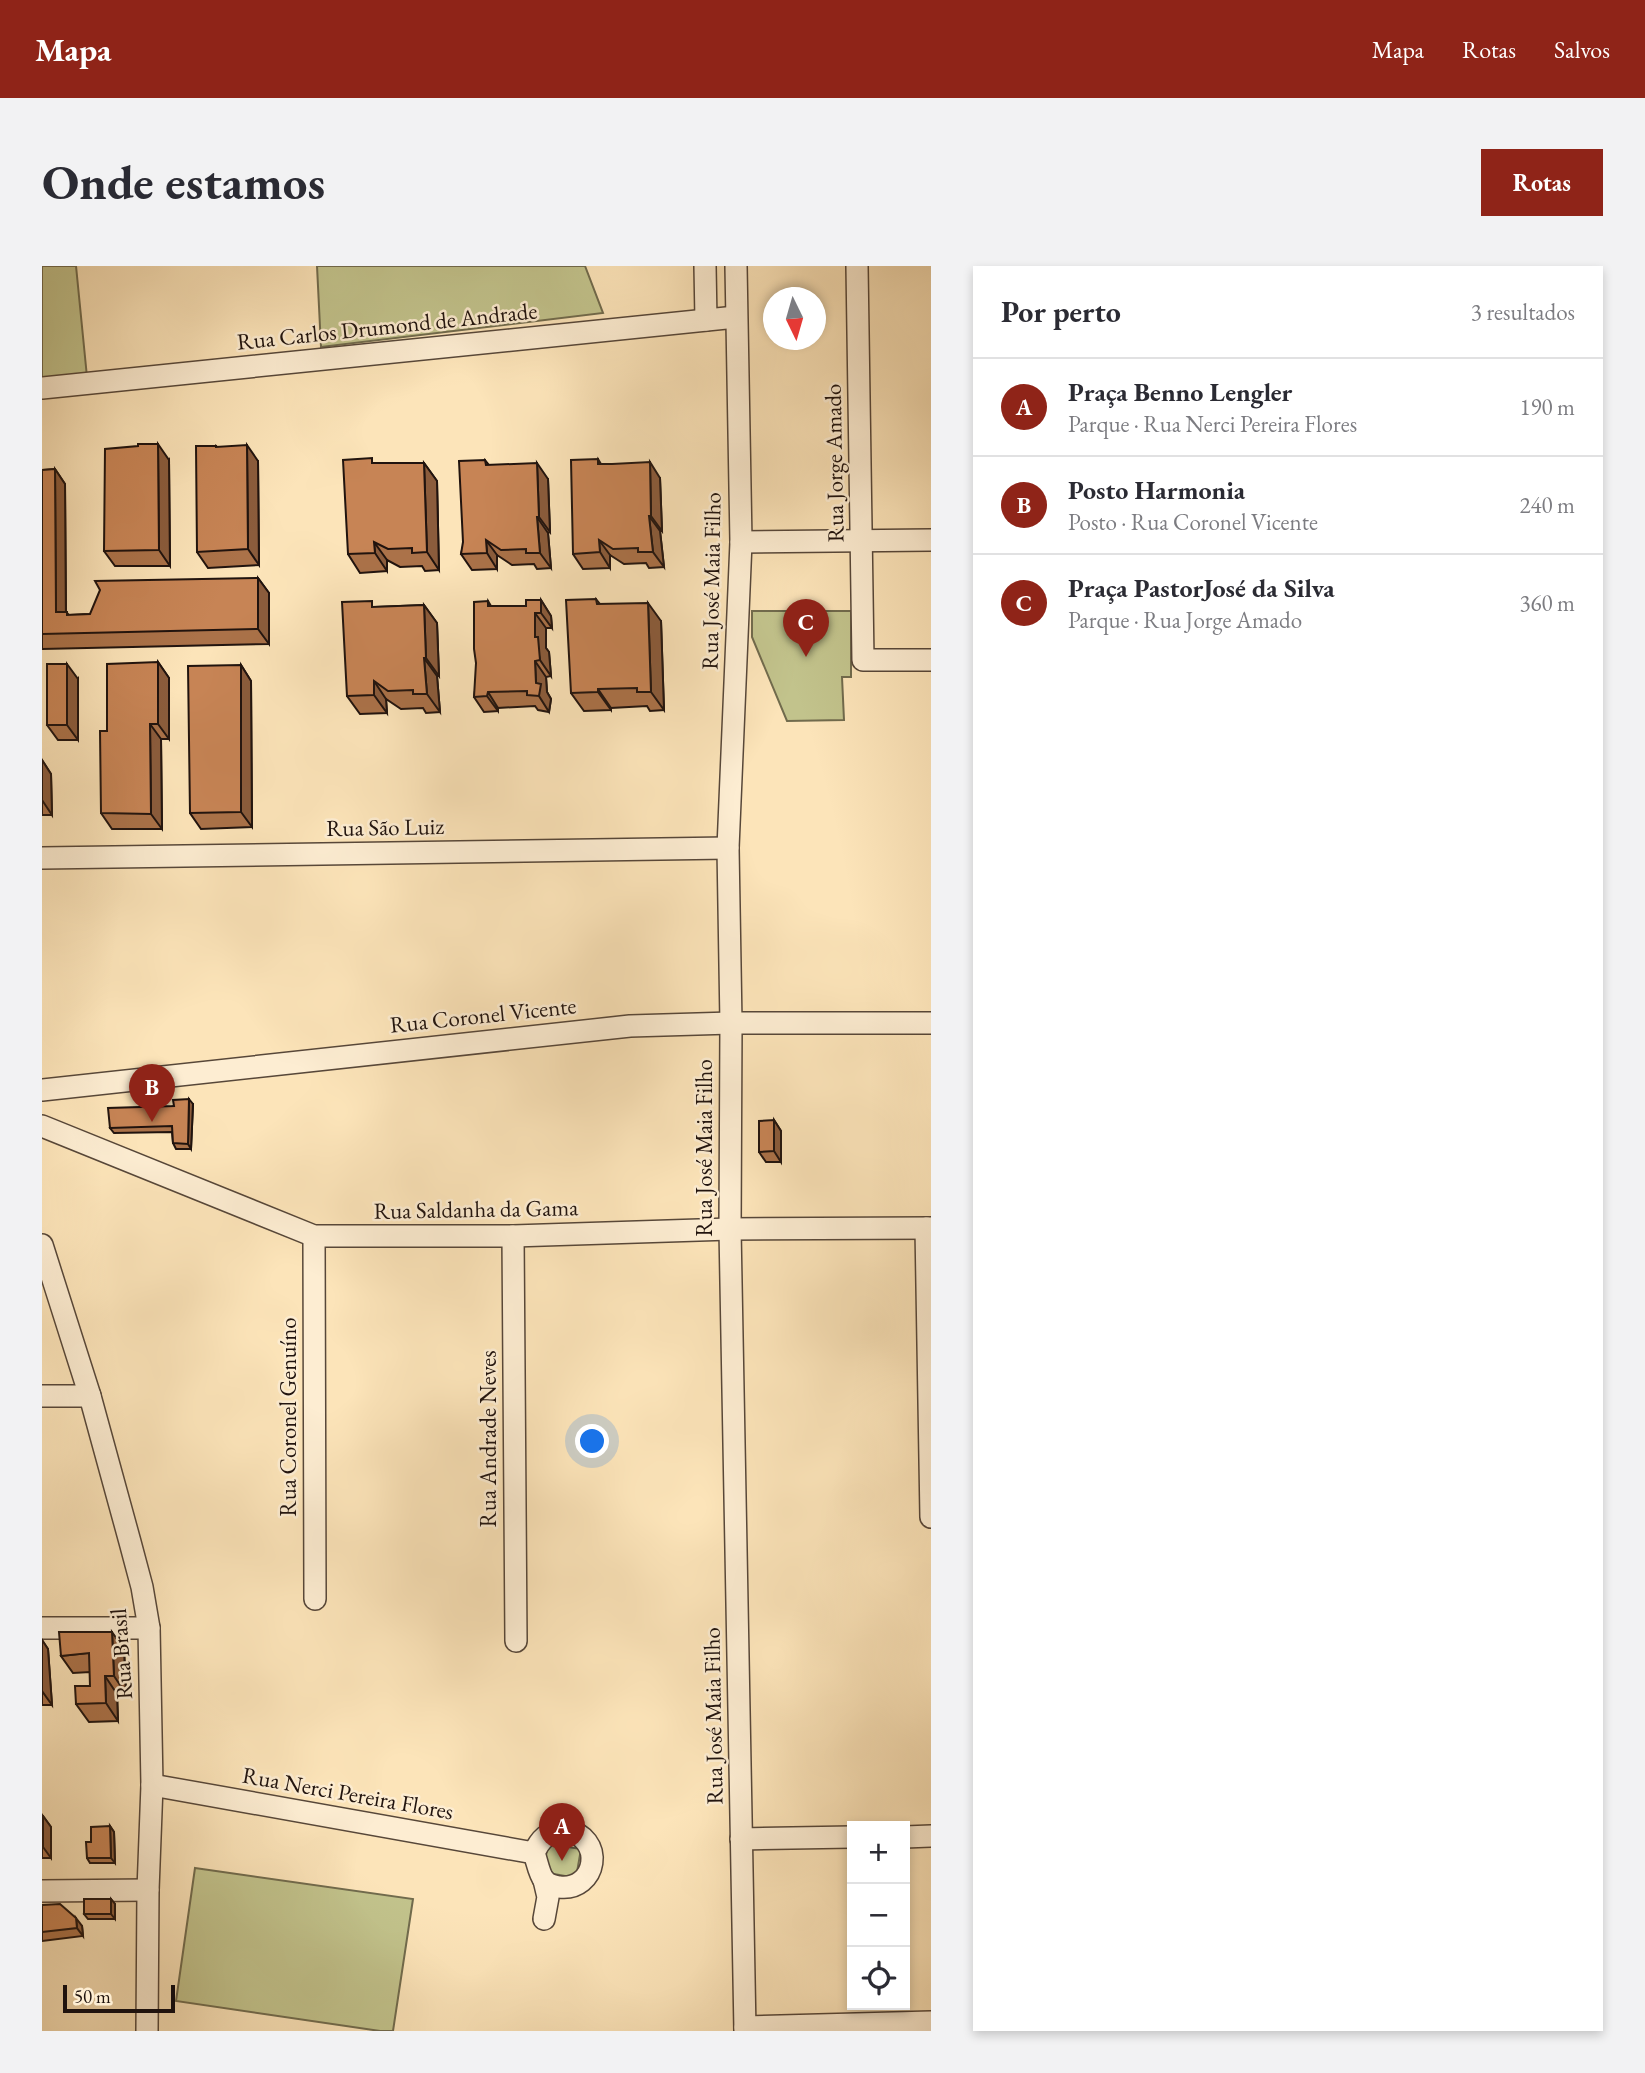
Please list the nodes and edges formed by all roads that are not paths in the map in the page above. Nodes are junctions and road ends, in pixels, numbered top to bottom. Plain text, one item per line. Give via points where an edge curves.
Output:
1 (705, 266) edge
2 (736, 266) edge
3 (857, 266) edge
4 (736, 317) junction
5 (706, 320) junction
6 (42, 388) edge
7 (931, 540) edge
8 (861, 541) junction
9 (741, 542) junction
10 (931, 660) edge
11 (728, 848) junction
12 (42, 858) edge
13 (731, 1023) junction
14 (931, 1023) edge
15 (42, 1090) edge
16 (42, 1126) edge
17 (928, 1228) edge
18 (730, 1229) junction
19 (314, 1236) junction
20 (513, 1236) junction
21 (43, 1250) edge
22 (42, 1396) edge
23 (90, 1396) junction
24 (931, 1517) edge
25 (315, 1599) dead end
26 (42, 1628) edge
27 (149, 1628) junction
28 (516, 1641) dead end
29 (152, 1785) junction
30 (931, 1836) edge
31 (847, 1837) edge
32 (910, 1837) edge
33 (741, 1839) junction
34 (534, 1853) junction
35 (544, 1880) junction
36 (148, 1890) junction
37 (42, 1891) edge
38 (544, 1919) dead end
39 (931, 2022) edge
40 (745, 2029) edge
41 (147, 2031) edge

1 - 5 street
2 - 4 street, Rua José Maia Filho
3 - 8 street, Rua Jorge Amado
4 - 5 street, Rua Carlos Drumond de Andrade
4 - 9 street, Rua José Maia Filho
5 - 6 street, Rua Carlos Drumond de Andrade
7 - 8 street
8 - 9 street
8 - 10 street, Rua Jorge Amado via 863,660
9 - 11 street, Rua José Maia Filho
11 - 12 street, Rua São Luiz
11 - 13 street, Rua José Maia Filho
13 - 14 street, Rua Coronel Vicente
13 - 15 street, Rua Coronel Vicente via 630,1026
13 - 18 street, Rua José Maia Filho
16 - 19 street, Rua Saldanha da Gama
17 - 18 street, Rua Saldanha da Gama
17 - 24 street
18 - 20 street, Rua Saldanha da Gama
18 - 33 street, Rua José Maia Filho
19 - 20 street, Rua Saldanha da Gama
19 - 25 street, Rua Coronel Genuíno
20 - 28 street, Rua Andrade Neves
21 - 23 street, Rua Brasil
22 - 23 street
23 - 27 street, Rua Brasil
26 - 27 street
27 - 29 street, Rua Brasil
29 - 34 street, Rua Nerci Pereira Flores
29 - 36 street, Rua Brasil
30 - 32 street
31 - 33 street
33 - 40 street, Rua José Maia Filho
34 - 35 street
34 - 35 street via 544,1836 563,1829 582,1835 592,1852 590,1870 579,1883 561,1887
35 - 38 street via 548,1897
36 - 37 street
36 - 41 street, Rua Brasil
39 - 40 street

